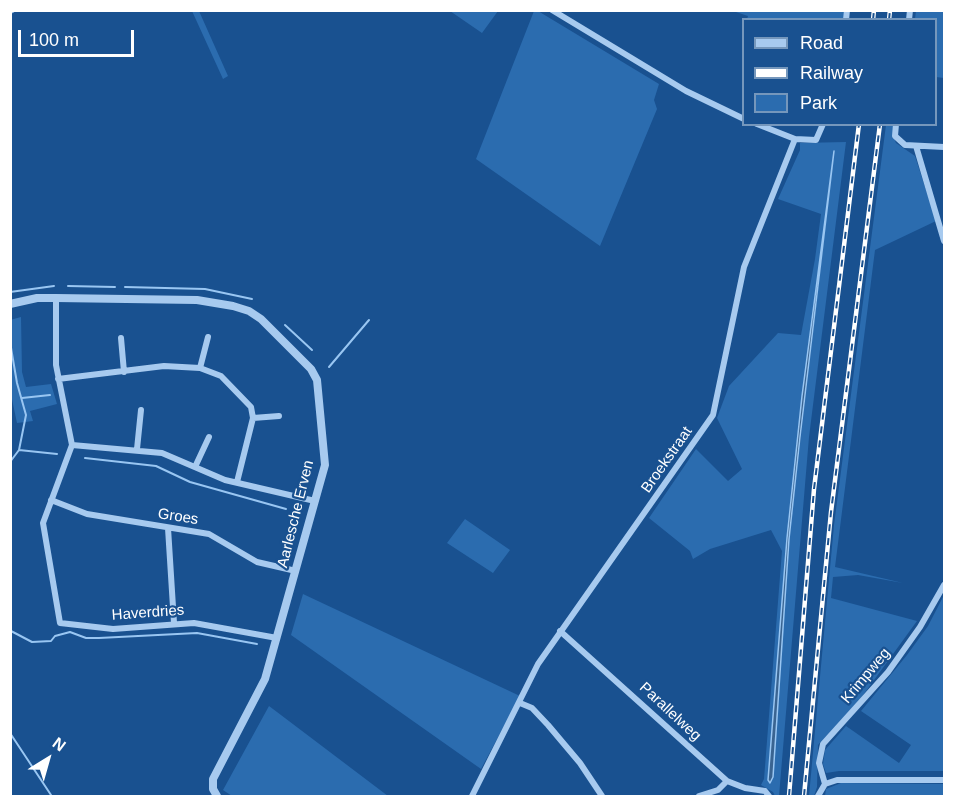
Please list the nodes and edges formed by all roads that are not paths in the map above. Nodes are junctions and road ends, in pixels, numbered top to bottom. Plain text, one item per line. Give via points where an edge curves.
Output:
1 (552, 10) edge
2 (742, 118) edge
3 (762, 126) edge
4 (822, 126) edge
5 (896, 126) edge
6 (795, 139) junction
7 (916, 146) junction
8 (945, 147) edge
9 (945, 241) edge
10 (56, 297) junction
11 (10, 304) edge
12 (208, 337) dead end
13 (121, 338) dead end
14 (200, 368) junction
15 (124, 372) junction
16 (58, 379) junction
17 (141, 410) dead end
18 (279, 416) dead end
19 (253, 418) junction
20 (209, 437) dead end
21 (72, 445) junction
22 (137, 449) junction
23 (195, 467) junction
24 (237, 482) junction
25 (51, 500) junction
26 (315, 501) junction
27 (168, 528) junction
28 (296, 571) junction
29 (945, 585) edge
30 (174, 623) junction
31 (560, 631) junction
32 (277, 638) junction
33 (520, 703) junction
34 (945, 780) edge
35 (727, 781) junction
36 (825, 784) junction
37 (217, 796) edge
38 (472, 796) edge
39 (602, 796) edge
40 (699, 796) edge
41 (770, 796) edge
42 (818, 796) edge

1 - 2 street via 686,91
3 - 6 street
4 - 6 street via 816,140
5 - 7 street via 898,142
6 - 31 street, Broekstraat via 744,267 713,415
7 - 8 street
7 - 9 street
10 - 11 street, Aarlesche Erven
10 - 16 street
10 - 26 street, Aarlesche Erven via 197,300 241,308 261,319 311,369 317,380 325,465
12 - 14 street
13 - 15 street
14 - 15 street via 164,366
14 - 19 street via 221,376 251,407
15 - 16 street
16 - 21 street
17 - 22 street
18 - 19 street
19 - 24 street
20 - 23 street
21 - 22 street
21 - 25 street, Haverdries
22 - 23 street via 162,453
23 - 24 street
24 - 26 street
25 - 27 street, Groes via 87,514
25 - 30 street, Haverdries via 43,523 60,623 112,629
26 - 28 street, Aarlesche Erven
27 - 28 street, Groes via 209,534 257,562
27 - 30 street
28 - 32 street, Aarlesche Erven
29 - 36 street, Krimpweg via 888,672 823,744 819,763
30 - 32 street, Haverdries via 233,628
31 - 33 street, Broekstraat via 538,664
31 - 35 street, Parallelweg
32 - 37 street, Aarlesche Erven via 265,680 213,779
33 - 38 street, Broekstraat
33 - 39 street via 532,708 548,725
34 - 36 street via 837,780
35 - 40 street via 718,790
35 - 41 street, Parallelweg via 765,791
36 - 42 street

